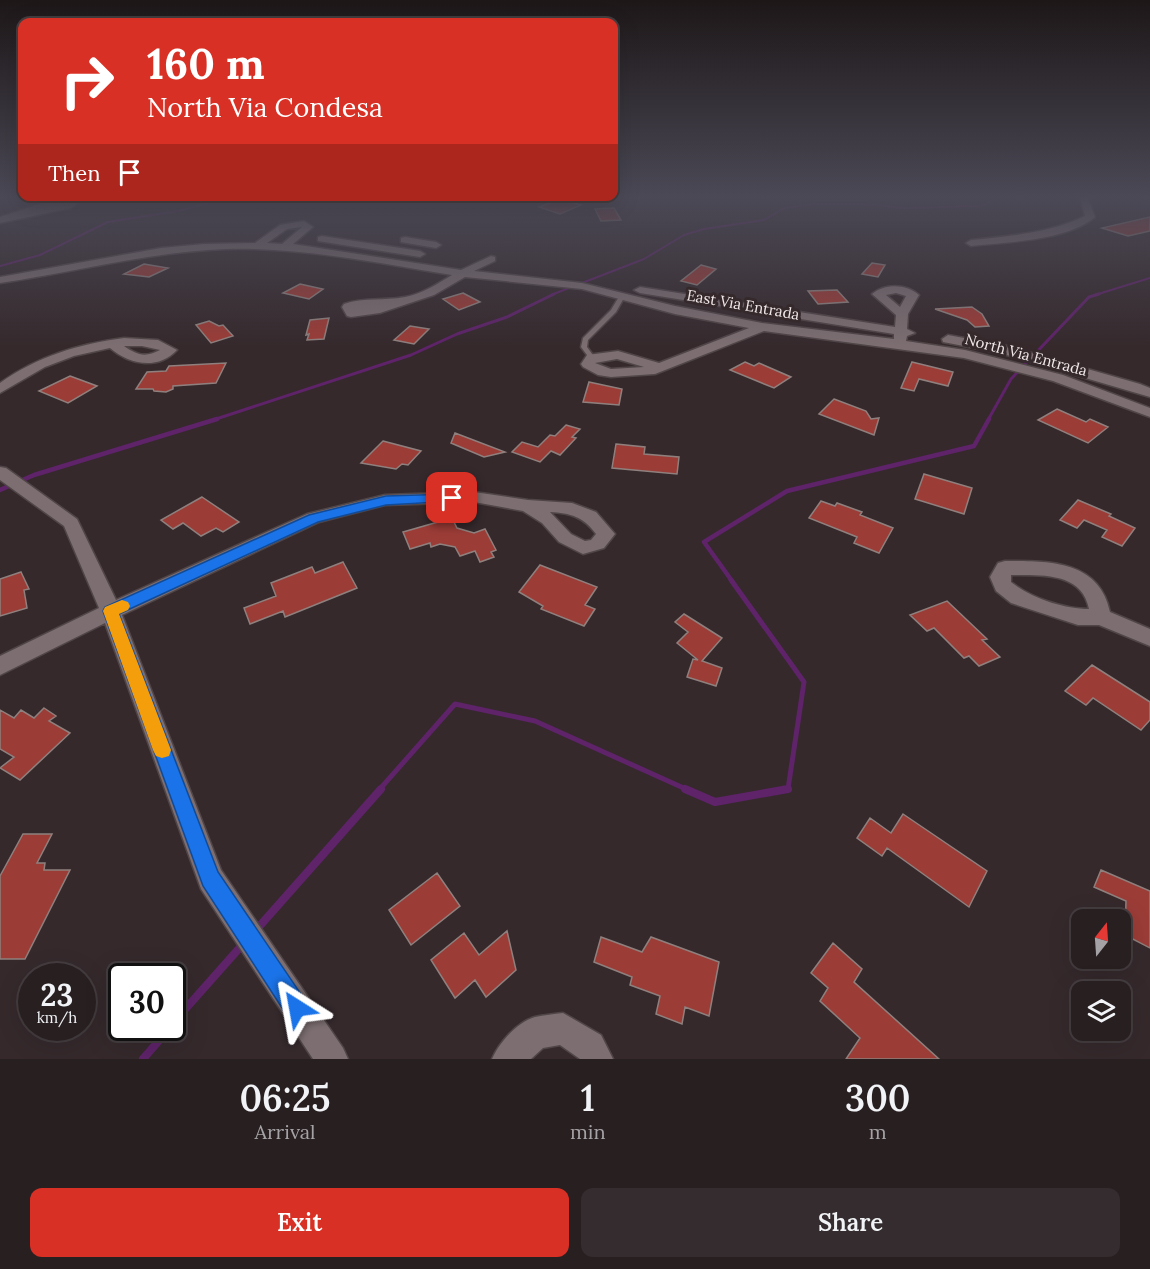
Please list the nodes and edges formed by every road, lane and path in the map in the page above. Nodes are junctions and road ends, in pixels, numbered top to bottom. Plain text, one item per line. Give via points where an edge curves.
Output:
1 (127, 247) edge
2 (213, 247) edge
3 (294, 247) edge
4 (397, 247) edge
5 (435, 251) dead end
6 (491, 259) dead end
7 (452, 260) dead end
8 (473, 265) junction
9 (0, 269) edge
10 (461, 273) junction
11 (0, 280) edge
12 (542, 281) junction
13 (582, 286) junction
14 (622, 296) junction
15 (408, 300) dead end
16 (902, 314) dead end
17 (792, 315) junction
18 (764, 327) junction
19 (900, 338) junction
20 (114, 345) dead end
21 (1026, 355) junction
22 (592, 358) junction
23 (660, 368) junction
24 (1016, 368) junction
25 (0, 388) edge
26 (1150, 393) edge
27 (1150, 413) edge
28 (0, 472) edge
29 (528, 506) dead end
30 (111, 611) junction
31 (1101, 617) dead end
32 (1150, 638) edge
33 (42, 643) junction
34 (0, 655) edge
35 (0, 666) edge
36 (326, 1054) edge
37 (508, 1059) edge
38 (597, 1059) edge

1 - 9 street
2 - 11 street, East Via Entrada via 153,253
3 - 10 street, East Via Entrada
4 - 5 street
6 - 8 street
7 - 8 street, East Via Entrada
8 - 10 street
8 - 12 street, East Via Entrada
10 - 12 street, East Via Entrada
10 - 15 street
12 - 13 street, East Via Entrada
13 - 14 street, East Via Entrada
13 - 17 street, East Via Entrada via 629,288
14 - 18 street, East Via Entrada
14 - 22 lane via 614,310 585,339 584,347
16 - 19 street
17 - 18 street
17 - 19 street, East Via Entrada
18 - 19 street, East Via Entrada
18 - 23 street
19 - 21 street, North Via Entrada via 1002,348
19 - 24 street, North Via Entrada
20 - 25 street via 80,349 38,365
21 - 24 lane
21 - 26 street, North Via Entrada
22 - 23 street via 618,355
22 - 23 street via 588,363 596,370 614,374
24 - 27 street, North Via Entrada via 1067,381
28 - 30 street via 71,523
29 - 30 street via 474,497 386,500 314,518
30 - 33 street
30 - 36 street via 210,879
31 - 32 street
33 - 34 street
33 - 35 street
37 - 38 street via 535,1033 563,1029 590,1046

